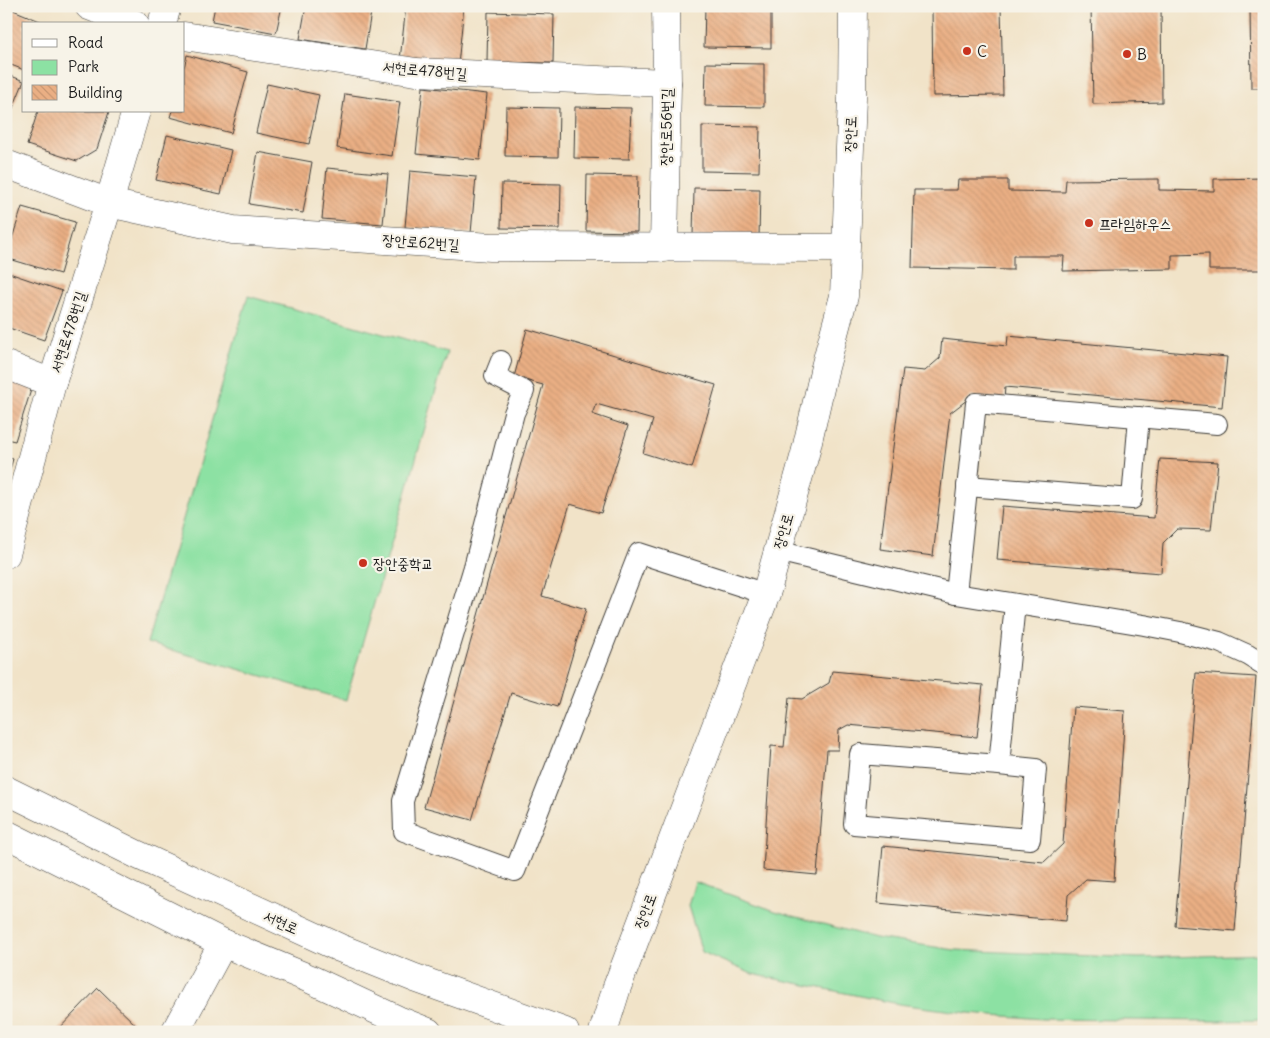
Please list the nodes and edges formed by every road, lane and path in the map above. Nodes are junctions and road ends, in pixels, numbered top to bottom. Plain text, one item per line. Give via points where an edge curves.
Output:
1 (89, 6) edge
2 (167, 6) edge
3 (666, 6) edge
4 (852, 6) edge
5 (131, 22) edge
6 (163, 22) edge
7 (185, 36) edge
8 (667, 83) junction
9 (136, 112) edge
10 (6, 164) edge
11 (109, 203) junction
12 (664, 248) junction
13 (845, 248) junction
14 (501, 361) dead end
15 (6, 365) edge
16 (52, 383) junction
17 (1139, 417) junction
18 (1217, 424) dead end
19 (967, 486) junction
20 (778, 551) junction
21 (6, 554) edge
22 (766, 594) junction
23 (956, 594) junction
24 (1015, 604) junction
25 (1264, 665) edge
26 (999, 765) junction
27 (6, 790) edge
28 (6, 834) edge
29 (223, 942) junction
30 (175, 1032) edge
31 (428, 1032) edge
32 (565, 1032) edge
33 (603, 1032) edge

1 - 5 street
2 - 6 street
3 - 8 street, 장안로56번길
4 - 13 street, 장안로 via 852,98
7 - 8 street, 서현로478번길 via 416,72
8 - 12 street, 장안로56번길
9 - 11 street, 서현로478번길
10 - 11 street, 장안로62번길
11 - 12 street, 장안로62번길 via 233,230 491,247
11 - 16 street, 서현로478번길
12 - 13 street, 장안로62번길
13 - 20 street, 장안로 via 844,296
14 - 22 lane via 495,376 524,391 514,413 474,567 404,802 404,831 514,871 639,553
15 - 16 street
16 - 21 street, 서현로478번길
17 - 18 lane
17 - 19 lane via 976,403
17 - 19 lane via 1132,499
19 - 23 lane
20 - 22 street, 장안로
20 - 23 lane
22 - 33 street, 장안로 via 620,977
23 - 24 lane
24 - 25 lane via 1180,632 1219,642
24 - 26 lane
26 - 26 lane via 860,754 854,824 1030,838 1036,769
27 - 32 street, 서현로 via 340,948
28 - 29 street
29 - 30 street
29 - 31 street

